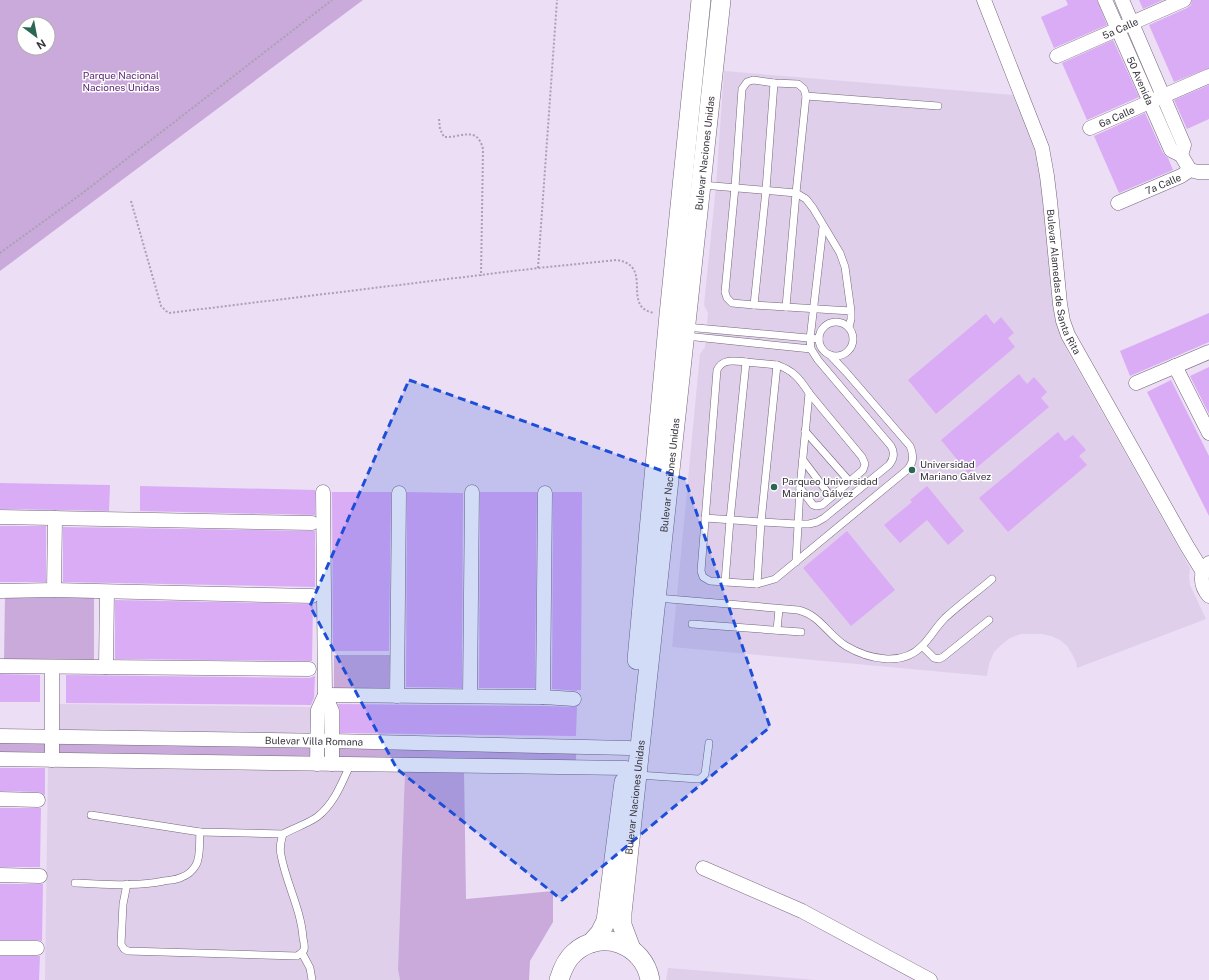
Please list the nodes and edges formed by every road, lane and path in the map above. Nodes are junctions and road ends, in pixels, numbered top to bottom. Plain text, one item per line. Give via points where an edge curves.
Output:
1 (332, 0) edge
2 (557, 0) edge
3 (701, 0) edge
4 (721, 0) edge
5 (984, 0) edge
6 (1105, 0) edge
7 (1122, 0) edge
8 (1184, 0) edge
9 (1132, 23) junction
10 (1118, 29) junction
11 (1057, 56) dead end
12 (1209, 76) edge
13 (774, 82) junction
14 (806, 96) junction
15 (1157, 99) junction
16 (938, 106) dead end
17 (439, 119) dead end
18 (1090, 128) dead end
19 (1190, 170) junction
20 (1208, 171) edge
21 (701, 185) junction
22 (735, 187) junction
23 (766, 190) junction
24 (796, 193) junction
25 (131, 201) dead end
26 (1118, 203) dead end
27 (823, 227) junction
28 (0, 253) edge
29 (538, 268) junction
30 (481, 276) junction
31 (754, 305) junction
32 (786, 307) junction
33 (814, 309) junction
34 (851, 311) junction
35 (669, 315) junction
36 (849, 327) junction
37 (685, 331) junction
38 (810, 339) junction
39 (819, 339) junction
40 (811, 349) junction
41 (1209, 352) edge
42 (830, 355) junction
43 (746, 362) junction
44 (777, 365) junction
45 (1175, 366) junction
46 (1136, 383) dead end
47 (809, 393) junction
48 (806, 431) junction
49 (1209, 433) edge
50 (803, 460) junction
51 (850, 482) junction
52 (800, 488) junction
53 (323, 492) dead end
54 (472, 492) dead end
55 (399, 493) dead end
56 (545, 493) dead end
57 (831, 497) junction
58 (0, 517) edge
59 (55, 518) junction
60 (705, 518) junction
61 (730, 520) junction
62 (761, 522) junction
63 (312, 523) dead end
64 (797, 524) junction
65 (1187, 546) junction
66 (1209, 558) edge
67 (796, 562) junction
68 (1206, 567) edge
69 (992, 579) dead end
70 (725, 582) junction
71 (757, 584) junction
72 (0, 590) edge
73 (54, 590) junction
74 (107, 592) junction
75 (312, 596) dead end
76 (1209, 596) edge
77 (656, 598) junction
78 (779, 608) junction
79 (989, 620) dead end
80 (692, 624) dead end
81 (777, 630) junction
82 (801, 632) dead end
83 (922, 646) junction
84 (0, 666) edge
85 (52, 667) junction
86 (106, 667) junction
87 (309, 670) dead end
88 (325, 695) junction
89 (397, 696) junction
90 (470, 696) junction
91 (543, 697) junction
92 (574, 699) dead end
93 (0, 736) edge
94 (51, 737) junction
95 (317, 741) junction
96 (332, 741) junction
97 (709, 743) dead end
98 (629, 748) junction
99 (0, 759) edge
100 (52, 760) junction
101 (317, 764) junction
102 (332, 764) junction
103 (350, 764) junction
104 (632, 772) junction
105 (0, 799) edge
106 (38, 800) dead end
107 (91, 815) dead end
108 (200, 832) junction
109 (283, 834) junction
110 (703, 868) dead end
111 (0, 875) edge
112 (40, 876) dead end
113 (75, 883) dead end
114 (126, 884) junction
115 (591, 943) junction
116 (0, 948) edge
117 (37, 948) dead end
118 (631, 949) junction
119 (302, 953) junction
120 (312, 980) edge
121 (559, 980) edge
122 (650, 980) edge
123 (930, 980) edge

1 - 28 path via 80,195
2 - 29 path
3 - 35 main road, Bulevar Naciones Unidas
4 - 21 main road, Bulevar Naciones Unidas
5 - 65 street, Bulevar Alamedas de Santa Rita via 1042,148 1060,304 1068,335
6 - 10 street, 50 Avenida
7 - 9 street, 50 Avenida
8 - 9 street, 5a Calle
9 - 10 street, 5a Calle
9 - 15 street, 50 Avenida
10 - 11 street, 5a Calle
10 - 15 street, 50 Avenida
12 - 15 street, 6a Calle
13 - 14 lane via 798,84 804,89
13 - 22 lane via 753,80 746,82 742,89
13 - 23 lane
14 - 16 lane
14 - 24 lane
15 - 18 street, 6a Calle
15 - 19 street, 50 Avenida via 1172,150 1181,155
17 - 30 path via 444,137 472,135 478,137 482,143
19 - 20 street, 7a Calle
19 - 26 street, 7a Calle
21 - 22 lane
21 - 37 main road, Bulevar Naciones Unidas
22 - 23 lane
22 - 31 lane via 725,292 732,303
23 - 24 lane
23 - 31 lane
24 - 27 lane via 806,199
24 - 32 lane
25 - 30 path via 161,306 169,313
27 - 33 lane
27 - 34 lane via 840,253 845,267
29 - 30 path
29 - 35 path via 623,261 630,265 636,276 641,305 654,314
31 - 32 lane
32 - 33 lane
33 - 34 lane
33 - 38 lane
34 - 36 lane
35 - 98 main road, Bulevar Naciones Unidas
36 - 39 lane via 840,322 829,323 824,326
36 - 42 lane via 853,338 850,348 841,355
37 - 38 lane
37 - 40 lane
37 - 77 main road, Bulevar Naciones Unidas
38 - 39 lane
38 - 40 lane
39 - 42 lane via 821,347
40 - 64 lane via 891,446 894,455 889,465 824,518 817,522
41 - 45 street
42 - 67 lane via 910,446 913,459 907,470
43 - 44 lane
43 - 60 lane via 722,363 718,370
43 - 61 lane
44 - 47 lane via 795,374
44 - 62 lane
45 - 46 street
45 - 49 street
47 - 48 lane
47 - 51 lane via 864,460 863,470
48 - 50 lane
48 - 51 lane
50 - 52 lane
50 - 57 lane
51 - 57 lane
52 - 57 lane via 816,506 822,505
52 - 64 lane
53 - 88 street
54 - 90 street
55 - 89 street
56 - 91 street
58 - 59 street
59 - 63 street
59 - 73 street
60 - 61 lane
60 - 70 lane via 701,574 710,581
61 - 62 lane
61 - 70 lane
62 - 64 lane
62 - 71 lane
64 - 67 lane
65 - 66 street
65 - 68 street, Bulevar Alamedas de Santa Rita
67 - 71 lane via 774,579
68 - 76 street via 1201,579 1202,586
69 - 83 lane via 945,618
70 - 71 lane
72 - 73 street
73 - 74 street
74 - 75 street
74 - 86 street
77 - 78 lane
77 - 104 main road, Bulevar Naciones Unidas
78 - 81 lane
78 - 83 lane via 806,612 844,645 859,653 881,659 913,654
79 - 83 lane via 939,659 934,658
80 - 81 lane
81 - 82 lane
84 - 85 street
85 - 86 street
85 - 94 street
86 - 87 street
88 - 89 street
88 - 95 street via 318,710
88 - 96 street via 332,711
89 - 90 street
90 - 91 street
91 - 92 street
93 - 94 street, Bulevar Villa Romana
94 - 95 street, Bulevar Villa Romana
94 - 100 street
95 - 96 street, Bulevar Villa Romana
95 - 101 street
96 - 98 street, Bulevar Villa Romana
96 - 102 street
97 - 104 lane via 705,774 701,778
98 - 104 main road, Bulevar Naciones Unidas
99 - 100 street
100 - 101 street
101 - 102 street
102 - 103 street
103 - 104 street
103 - 109 lane via 340,787 323,811 317,817
104 - 115 main road, Bulevar Naciones Unidas via 606,921 600,934
104 - 118 main road, Bulevar Naciones Unidas via 622,925
105 - 106 street
107 - 108 lane
108 - 109 lane
108 - 114 lane via 198,858 188,873 177,879 162,882
109 - 119 lane via 280,853 303,929
110 - 123 street via 802,911
111 - 112 street
113 - 114 lane
114 - 119 lane via 121,944 128,951 297,956
115 - 118 main road via 612,942
115 - 121 main road via 582,947 567,961
116 - 117 street
118 - 122 main road via 642,960
119 - 120 lane via 310,968

